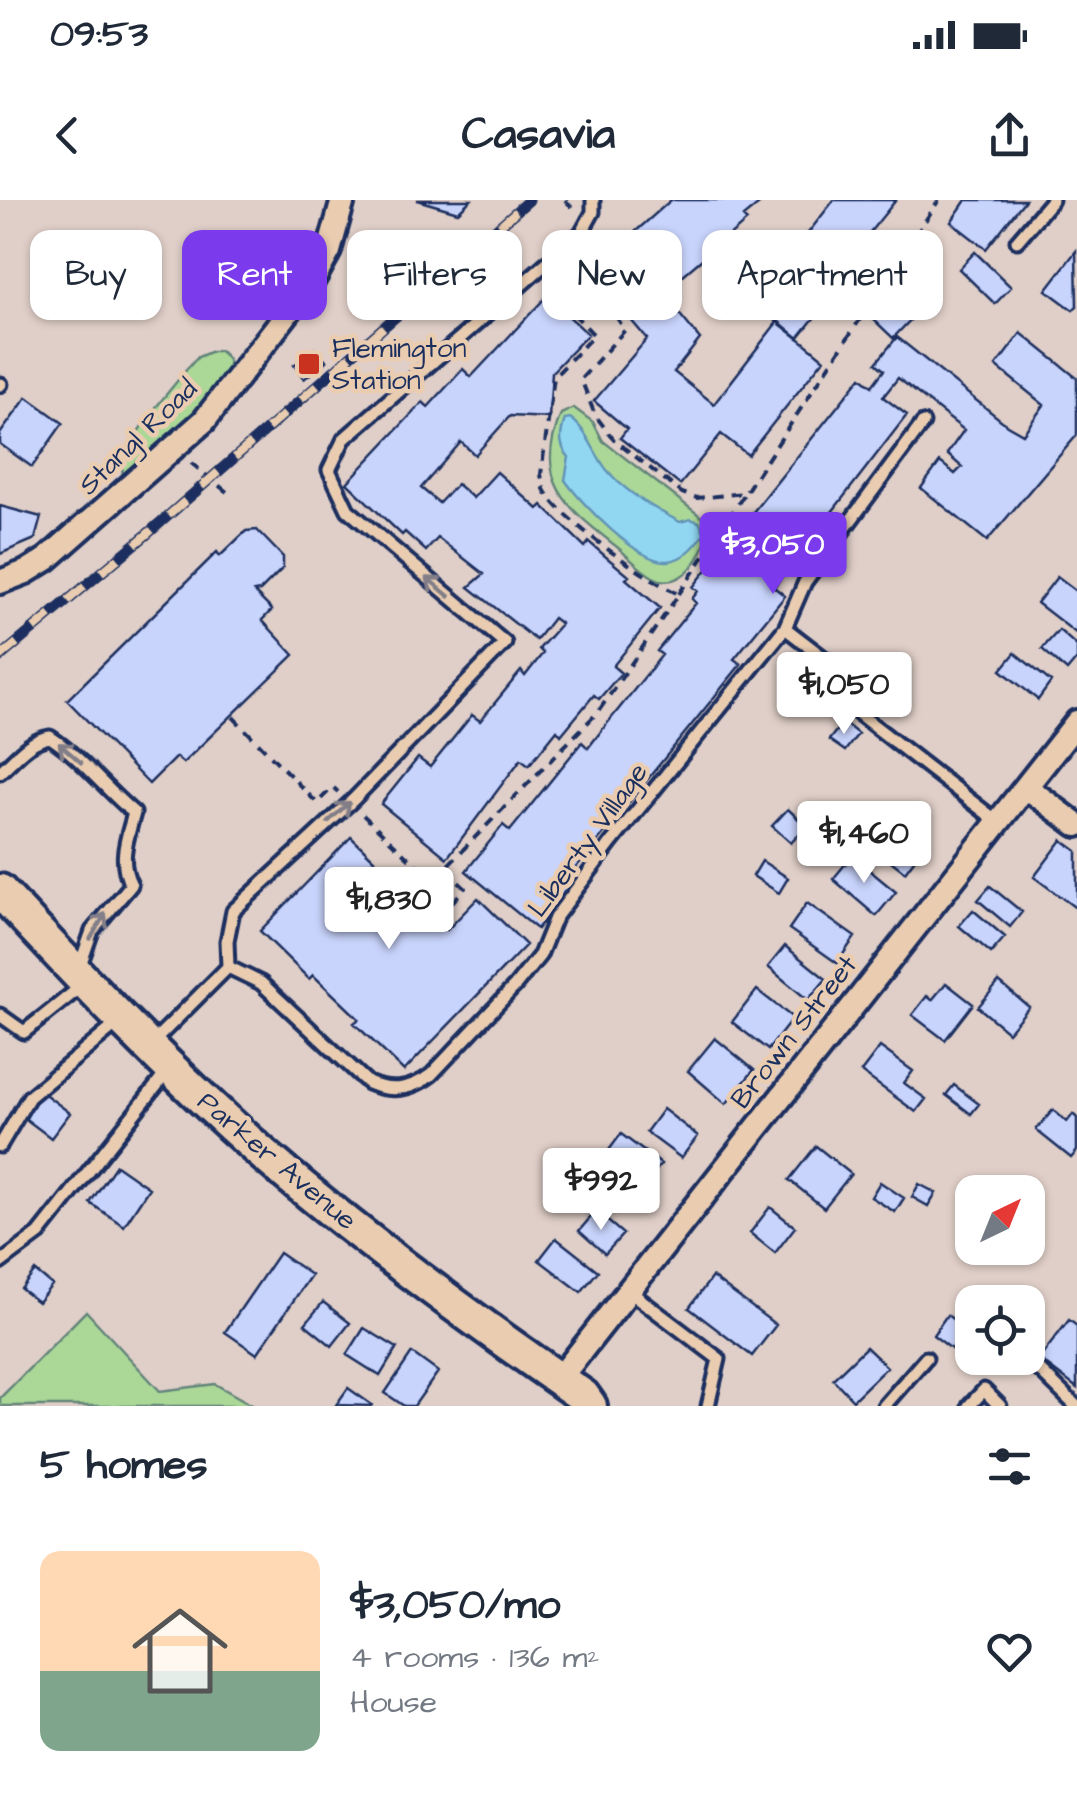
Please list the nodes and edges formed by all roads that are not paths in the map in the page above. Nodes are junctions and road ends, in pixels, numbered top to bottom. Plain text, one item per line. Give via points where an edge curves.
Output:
1 (342, 200) edge
2 (593, 200) edge
3 (1052, 200) edge
4 (1017, 241) dead end
5 (923, 424) dead end
6 (0, 582) edge
7 (785, 628) junction
8 (1077, 722) edge
9 (0, 772) edge
10 (1026, 787) junction
11 (998, 822) junction
12 (1077, 825) edge
13 (0, 891) edge
14 (228, 968) junction
15 (81, 979) junction
16 (0, 1015) edge
17 (122, 1020) junction
18 (160, 1057) junction
19 (0, 1146) edge
20 (0, 1262) edge
21 (628, 1291) junction
22 (926, 1358) dead end
23 (1044, 1375) edge
24 (577, 1394) edge
25 (620, 1406) edge
26 (708, 1406) edge
27 (884, 1406) edge
28 (968, 1406) edge
29 (1000, 1406) edge
30 (1076, 1406) edge

1 - 6 street, Stangl Road via 313,280 204,421 47,560
14 -> 2 lane via 233,911 506,643 348,510 329,470 344,439 582,232
3 - 4 lane
5 - 7 lane, Liberty Village via 805,582
7 - 11 lane via 841,672 859,714
7 - 14 lane, Liberty Village via 611,843 515,986 419,1084 384,1090 368,1084 261,983
8 - 10 street, Brown Street
15 -> 9 lane via 92,932 131,885 123,856 134,813 50,737
10 - 11 street, Brown Street
10 - 12 street
11 - 21 street, Brown Street
13 - 15 main road, Parker Avenue
14 - 18 lane
15 - 16 lane via 24,1032
15 - 17 main road, Parker Avenue
17 - 18 main road, Parker Avenue
17 - 19 lane via 29,1097
18 - 20 lane via 39,1234
18 - 24 main road, Parker Avenue via 304,1189
21 - 24 street, Brown Street
21 - 26 lane via 719,1359
22 - 27 lane
23 - 30 lane
24 - 25 main road, Parker Avenue
28 - 29 lane via 984,1390

